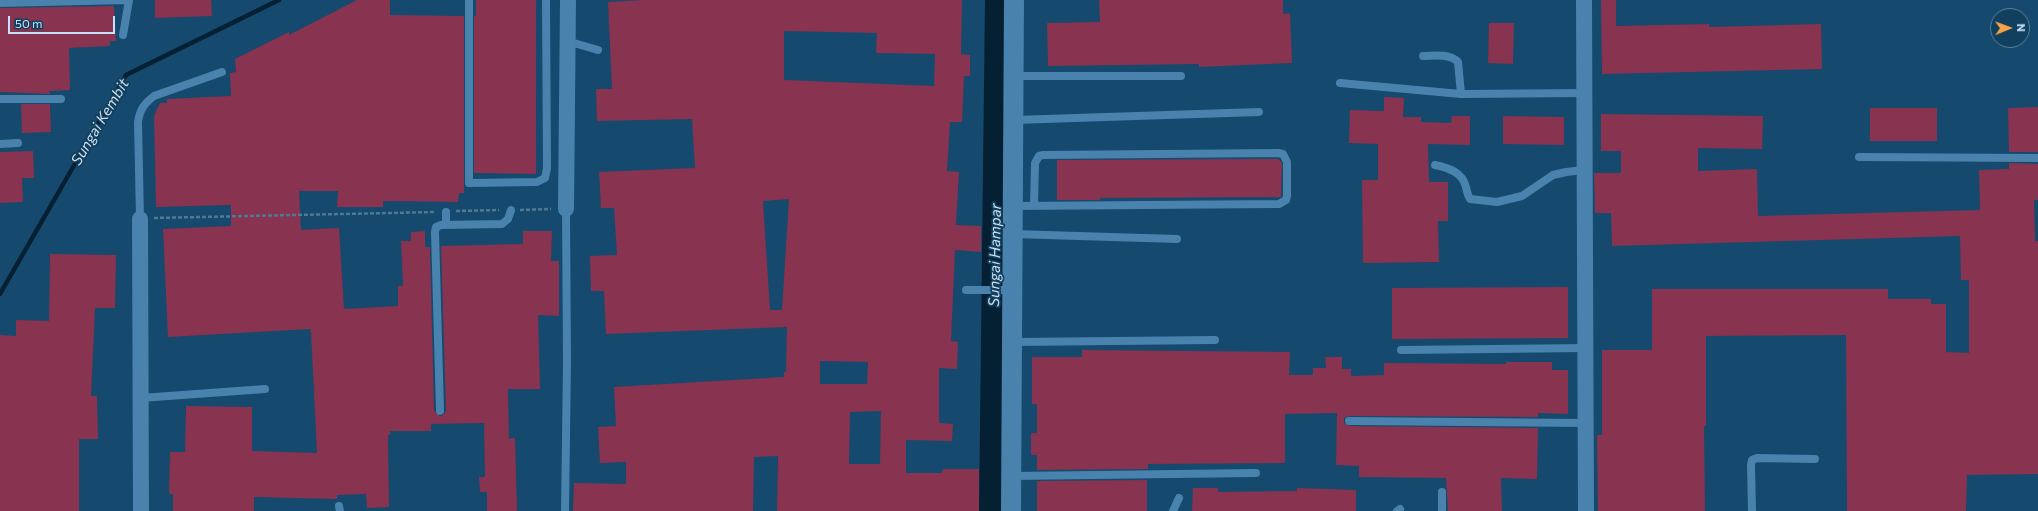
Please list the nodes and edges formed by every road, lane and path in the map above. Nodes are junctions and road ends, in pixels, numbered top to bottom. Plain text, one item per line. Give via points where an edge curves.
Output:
1 (128, 0) edge
2 (469, 0) edge
3 (546, 0) edge
4 (568, 0) edge
5 (1014, 0) edge
6 (1584, 0) edge
7 (0, 3) edge
8 (123, 35) dead end
9 (567, 41) junction
10 (598, 50) dead end
11 (1423, 56) dead end
12 (222, 72) dead end
13 (1013, 76) junction
14 (1181, 76) dead end
15 (1340, 83) dead end
16 (1584, 93) junction
17 (1461, 94) junction
18 (0, 99) edge
19 (61, 99) dead end
20 (1259, 112) dead end
21 (1013, 120) junction
22 (18, 143) dead end
23 (0, 144) edge
24 (1859, 157) dead end
25 (2038, 158) edge
26 (1435, 165) dead end
27 (1584, 170) junction
28 (1012, 206) junction
29 (1034, 206) junction
30 (566, 209) junction
31 (511, 210) junction
32 (446, 212) junction
33 (140, 219) junction
34 (446, 225) junction
35 (1012, 234) junction
36 (1177, 239) dead end
37 (966, 290) dead end
38 (1008, 290) junction
39 (1215, 340) dead end
40 (1012, 342) junction
41 (1585, 348) junction
42 (1401, 350) dead end
43 (265, 389) dead end
44 (141, 398) junction
45 (440, 411) dead end
46 (1349, 421) dead end
47 (1586, 423) junction
48 (1815, 459) dead end
49 (1256, 473) dead end
50 (1011, 476) junction
51 (1442, 492) dead end
52 (1179, 498) dead end
53 (141, 511) edge
54 (565, 511) edge
55 (1011, 511) edge
56 (1173, 511) edge
57 (1442, 511) edge
58 (1586, 511) edge
59 (1752, 511) edge

1 - 7 lane
1 - 8 lane
2 - 3 lane via 469,183 537,182 545,178 548,168
4 - 9 street
5 - 13 street
6 - 16 street
9 - 10 lane
9 - 30 street
11 - 17 lane via 1448,56 1458,62
12 - 33 lane via 154,96 144,103 138,122
13 - 14 lane
13 - 21 street
15 - 17 lane
16 - 17 lane
16 - 27 street
18 - 19 lane
20 - 21 lane
21 - 28 street
22 - 23 lane
24 - 25 lane
26 - 27 lane via 1458,173 1470,199 1497,202 1522,196 1553,175
27 - 41 street
28 - 29 lane
28 - 35 street
29 - 29 lane via 1035,163 1039,156 1043,155 1278,153 1286,157 1287,162 1287,196 1286,200 1279,204
30 - 31 path
30 - 54 lane
31 - 32 path
31 - 34 lane via 508,219 502,224
32 - 33 path
32 - 34 lane
33 - 44 street
34 - 45 lane via 436,227 435,232
35 - 36 lane
35 - 38 street
37 - 38 lane
38 - 40 street
39 - 40 lane
40 - 50 street
41 - 42 lane
41 - 47 street
43 - 44 lane
44 - 53 street
46 - 47 lane
47 - 58 street
48 - 59 lane via 1752,460
49 - 50 lane
50 - 55 street
51 - 57 lane
52 - 56 lane

